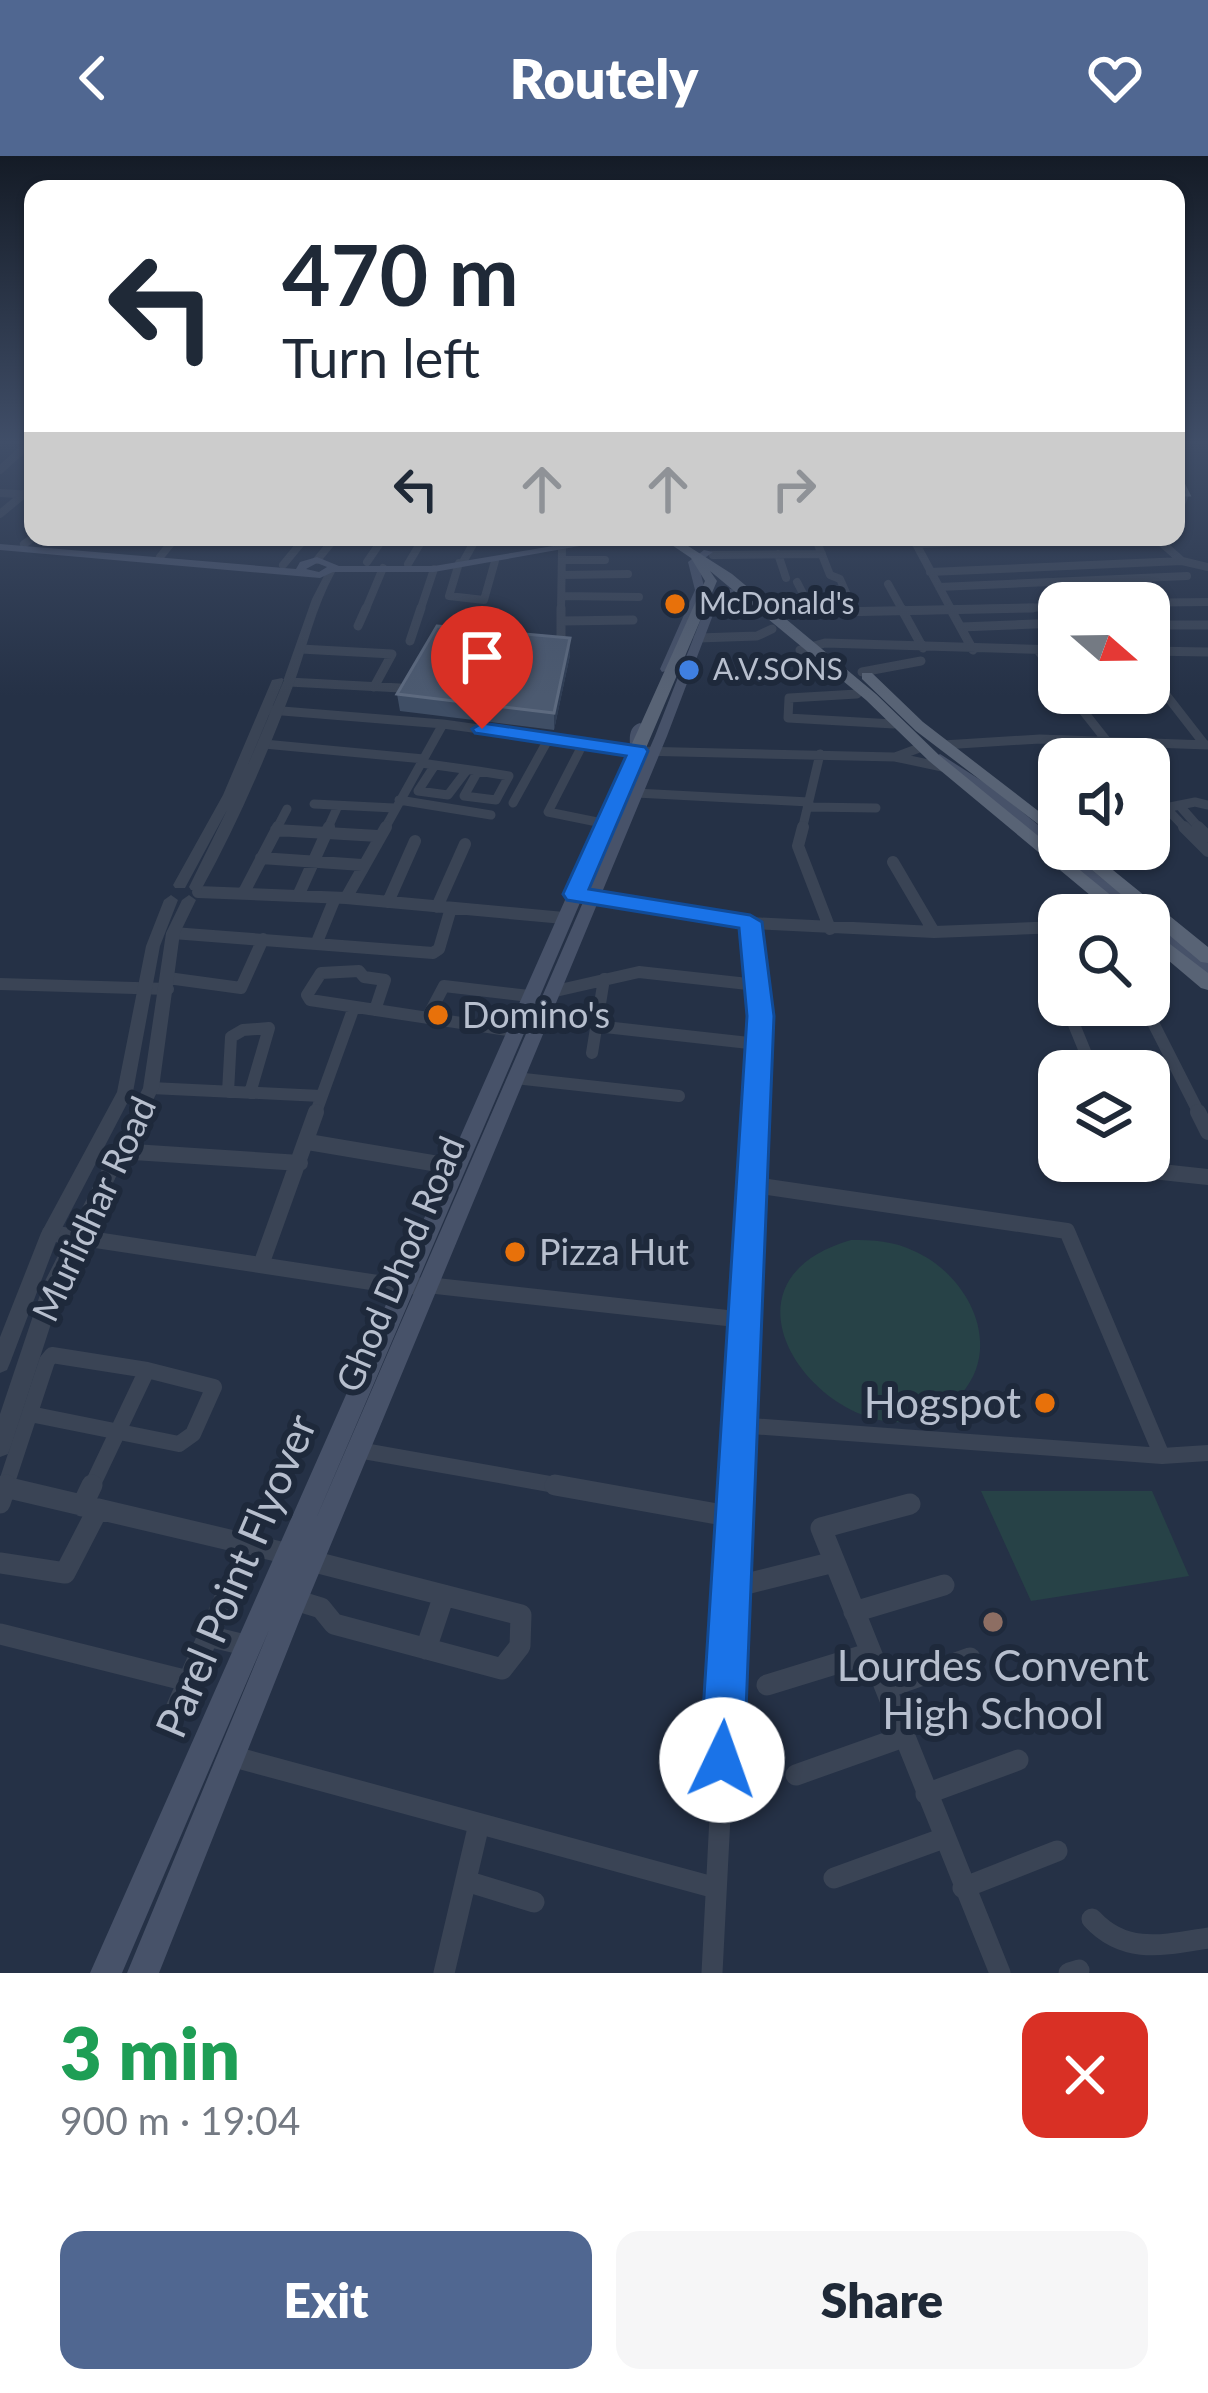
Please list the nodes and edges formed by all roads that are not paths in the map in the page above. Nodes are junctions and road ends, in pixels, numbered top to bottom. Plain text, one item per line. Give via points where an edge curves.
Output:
1 (0, 545) edge
2 (70, 546) edge
3 (169, 546) edge
4 (299, 546) edge
5 (329, 546) edge
6 (378, 546) edge
7 (419, 546) edge
8 (471, 546) edge
9 (556, 546) edge
10 (594, 546) edge
11 (686, 546) edge
12 (686, 546) edge
13 (686, 546) edge
14 (688, 546) edge
15 (688, 546) edge
16 (819, 546) edge
17 (917, 546) edge
18 (998, 546) edge
19 (1081, 546) edge
20 (1165, 546) edge
21 (710, 554) junction
22 (778, 554) junction
23 (822, 554) junction
24 (562, 555) junction
25 (160, 557) junction
26 (317, 560) junction
27 (605, 560) dead end
28 (495, 561) junction
29 (1182, 561) junction
30 (367, 562) junction
31 (408, 564) junction
32 (460, 564) junction
33 (1100, 565) junction
34 (283, 566) junction
35 (1208, 567) edge
36 (332, 568) junction
37 (383, 568) junction
38 (434, 569) junction
39 (1017, 569) junction
40 (304, 571) junction
41 (930, 572) junction
42 (628, 574) dead end
43 (562, 575) junction
44 (1187, 576) dead end
45 (888, 584) dead end
46 (939, 587) junction
47 (732, 588) junction
48 (562, 596) junction
49 (639, 597) dead end
50 (1170, 602) edge
51 (1208, 602) edge
52 (1038, 608) edge
53 (951, 611) junction
54 (856, 612) junction
55 (904, 612) junction
56 (789, 613) junction
57 (813, 613) junction
58 (633, 620) dead end
59 (561, 621) junction
60 (1038, 624) edge
61 (1170, 625) edge
62 (358, 626) dead end
63 (1207, 626) edge
64 (961, 627) junction
65 (772, 629) junction
66 (698, 638) junction
67 (410, 640) dead end
68 (825, 644) junction
69 (561, 646) edge
70 (923, 648) junction
71 (301, 649) junction
72 (800, 650) junction
73 (973, 650) junction
74 (1038, 650) edge
75 (1170, 651) edge
76 (1208, 652) edge
77 (921, 661) dead end
78 (862, 672) junction
79 (289, 682) junction
80 (374, 687) junction
81 (400, 688) edge
82 (869, 695) junction
83 (1170, 700) edge
84 (271, 710) junction
85 (442, 724) junction
86 (894, 724) junction
87 (549, 738) junction
88 (1038, 739) edge
89 (584, 742) junction
90 (927, 743) junction
91 (264, 744) junction
92 (1170, 744) edge
93 (1206, 745) edge
94 (643, 748) junction
95 (820, 754) junction
96 (895, 758) junction
97 (426, 762) junction
98 (947, 768) junction
99 (636, 793) junction
100 (514, 803) dead end
101 (314, 804) dead end
102 (397, 804) junction
103 (1207, 804) edge
104 (808, 805) junction
105 (1179, 805) junction
106 (1170, 807) edge
107 (337, 808) dead end
108 (877, 808) dead end
109 (286, 809) dead end
110 (1170, 812) edge
111 (491, 815) dead end
112 (1038, 820) edge
113 (607, 824) junction
114 (276, 830) junction
115 (326, 832) junction
116 (378, 836) junction
117 (1203, 837) edge
118 (415, 841) dead end
119 (465, 844) dead end
120 (1208, 851) edge
121 (261, 858) junction
122 (313, 862) junction
123 (893, 862) dead end
124 (362, 865) junction
125 (1097, 870) edge
126 (244, 892) junction
127 (187, 893) junction
128 (1100, 894) edge
129 (1115, 894) edge
130 (1121, 894) edge
131 (583, 895) junction
132 (298, 896) junction
133 (341, 898) junction
134 (388, 902) junction
135 (444, 908) junction
136 (564, 918) junction
137 (750, 922) junction
138 (1038, 928) edge
139 (830, 929) junction
140 (934, 932) junction
141 (173, 934) junction
142 (1170, 934) edge
143 (262, 938) junction
144 (1170, 939) edge
145 (317, 942) junction
146 (1170, 944) edge
147 (1203, 952) edge
148 (1208, 971) edge
149 (604, 979) junction
150 (1208, 983) edge
151 (0, 984) edge
152 (161, 985) junction
153 (757, 985) junction
154 (540, 994) junction
155 (354, 1007) junction
156 (375, 1010) junction
157 (427, 1018) junction
158 (596, 1026) junction
159 (1155, 1026) edge
160 (514, 1031) junction
161 (758, 1044) junction
162 (592, 1053) dead end
163 (514, 1078) junction
164 (151, 1088) junction
165 (228, 1092) junction
166 (250, 1094) junction
167 (321, 1096) junction
168 (679, 1096) dead end
169 (1208, 1132) edge
170 (308, 1142) junction
171 (118, 1151) junction
172 (300, 1163) junction
173 (456, 1167) junction
174 (1170, 1175) edge
175 (1206, 1181) edge
176 (754, 1185) junction
177 (50, 1233) junction
178 (76, 1235) junction
179 (262, 1262) junction
180 (416, 1286) junction
181 (745, 1320) junction
182 (0, 1363) edge
183 (147, 1370) junction
184 (30, 1414) junction
185 (738, 1425) junction
186 (117, 1432) junction
187 (0, 1446) edge
188 (358, 1450) junction
189 (1208, 1453) edge
190 (1162, 1456) junction
191 (3, 1495) edge
192 (910, 1504) dead end
193 (90, 1508) junction
194 (734, 1517) junction
195 (300, 1557) junction
196 (834, 1562) junction
197 (0, 1563) edge
198 (944, 1585) dead end
199 (730, 1588) junction
200 (444, 1594) junction
201 (225, 1598) dead end
202 (295, 1600) junction
203 (854, 1612) junction
204 (0, 1634) edge
205 (208, 1636) junction
206 (248, 1646) junction
207 (426, 1648) junction
208 (871, 1653) junction
209 (970, 1658) dead end
210 (188, 1681) junction
211 (767, 1685) dead end
212 (886, 1688) junction
213 (171, 1720) dead end
214 (904, 1737) junction
215 (231, 1756) junction
216 (1018, 1760) dead end
217 (796, 1775) dead end
218 (926, 1794) junction
219 (479, 1824) junction
220 (944, 1838) junction
221 (1057, 1851) dead end
222 (834, 1878) dead end
223 (466, 1881) junction
224 (716, 1888) junction
225 (964, 1888) junction
226 (534, 1902) dead end
227 (1092, 1919) dead end
228 (1208, 1938) edge
229 (106, 1973) edge
230 (143, 1973) edge
231 (444, 1973) edge
232 (712, 1973) edge
233 (1000, 1973) edge

1 - 40 main road
2 - 25 main road
3 - 25 street
4 - 34 street
5 - 26 street
6 - 30 street
7 - 31 street
8 - 32 street
9 - 32 main road
10 - 24 main road
11 - 47 main road
12 - 82 main road
13 - 94 main road via 711,581
14 - 21 main road
15 - 21 main road
16 - 23 street
17 - 41 street
18 - 39 street
19 - 33 street
20 - 29 street
21 - 22 street
21 - 47 main road
22 - 23 street
22 - 57 street
23 - 54 street
24 - 27 street
24 - 28 main road
24 - 43 street
25 - 34 main road
26 - 36 main road
26 - 40 main road
28 - 32 main road
28 - 32 street via 484,600 449,596
29 - 33 street
29 - 35 street
30 - 31 main road
30 - 36 main road
31 - 32 main road
32 - 38 main road
33 - 39 street
34 - 40 main road
36 - 37 main road
36 - 40 main road
36 - 71 street, Murlidhar Road
37 - 38 main road
37 - 62 street
38 - 67 street
39 - 41 street
40 - 84 street, Murlidhar Road
41 - 46 street
42 - 43 street
43 - 48 street
44 - 46 street
45 - 55 street
46 - 53 street
47 - 56 main road
47 - 65 main road
47 - 66 main road, Ghod Dhod Road
48 - 49 street
48 - 59 street
50 - 51 street
52 - 53 street
53 - 55 street
53 - 64 street
54 - 55 street
54 - 57 street
55 - 70 street
56 - 57 street
56 - 68 main road
58 - 59 street
59 - 69 street
60 - 64 street
61 - 63 street
64 - 73 street
65 - 66 street
65 - 72 main road
66 - 94 main road, Ghod Dhod Road
68 - 70 street
68 - 72 street
68 - 78 main road
70 - 73 street
71 - 79 street, Murlidhar Road
71 - 80 street via 392,654
72 - 82 main road
73 - 74 street
75 - 76 street
77 - 78 street
78 - 90 main road
79 - 80 street
79 - 84 street, Murlidhar Road
80 - 81 street
82 - 86 main road
82 - 86 street via 789,698 788,718
82 - 90 main road
83 - 93 street
84 - 85 street
84 - 91 street, Murlidhar Road
84 - 127 street, Murlidhar Road
85 - 87 street
85 - 97 street
86 - 90 main road
87 - 89 street
87 - 100 street
88 - 90 street
89 - 94 street
89 - 113 street via 548,812
90 - 96 street
90 - 98 main road
90 - 112 main road
90 - 129 main road
91 - 97 street
91 - 127 street, Murlidhar Road
92 - 93 street
94 - 95 street
94 - 99 main road, Ghod Dhod Road
94 - 113 main road, Parel Point Flyover
95 - 96 street
95 - 104 street
96 - 98 street
97 - 97 street via 418,791 448,795 472,770
97 - 102 street
98 - 128 main road
99 - 104 street
99 - 131 main road, Ghod Dhod Road
101 - 102 street
102 - 111 street
102 - 116 street
103 - 105 street
104 - 108 street
104 - 139 street via 798,849
105 - 106 street
105 - 117 street
107 - 115 street
109 - 114 street
110 - 117 street
113 - 131 main road, Parel Point Flyover
114 - 115 street
114 - 121 street
115 - 116 street
115 - 122 street
116 - 124 street
117 - 120 street
118 - 134 street
119 - 135 street
121 - 122 street
121 - 126 street
122 - 124 street
122 - 132 street
123 - 140 street
124 - 133 street
125 - 130 main road
126 - 127 street
126 - 132 street
127 - 141 street, Murlidhar Road
127 - 152 street, Murlidhar Road via 153,946
131 - 136 main road, Parel Point Flyover
131 - 137 street
131 - 154 main road, Ghod Dhod Road
132 - 133 street
133 - 134 street
133 - 145 street
134 - 135 street
135 - 136 street
135 - 145 street via 433,953
136 - 154 main road, Parel Point Flyover
137 - 139 street
137 - 153 street
138 - 140 street
139 - 140 street
141 - 143 street
141 - 152 street, Murlidhar Road
142 - 147 main road
143 - 145 street
143 - 152 street via 241,988
144 - 148 main road
146 - 150 main road
149 - 153 street via 650,972
149 - 154 street
149 - 158 street
151 - 152 street
152 - 164 street, Murlidhar Road
152 - 177 street, Murlidhar Road via 125,1092
153 - 161 street
154 - 157 street via 440,987
154 - 160 main road, Parel Point Flyover
154 - 163 main road, Ghod Dhod Road
155 - 156 street
155 - 156 street via 308,995 321,973 359,970 385,980
155 - 167 street
156 - 157 street
157 - 160 street
158 - 161 street
158 - 162 street
159 - 169 street
160 - 173 main road, Parel Point Flyover
161 - 176 street
163 - 168 street
163 - 180 main road, Ghod Dhod Road
164 - 165 street
164 - 171 street, Murlidhar Road
165 - 166 street
165 - 166 street via 231,1037 269,1028
166 - 167 street
167 - 170 street
170 - 172 street
170 - 173 street
171 - 172 street
171 - 178 street, Murlidhar Road
172 - 179 street
173 - 180 main road, Parel Point Flyover
174 - 175 street
176 - 181 street
176 - 190 street via 1067,1231
177 - 178 street
177 - 182 street, Murlidhar Road
178 - 179 street
178 - 187 street, Murlidhar Road
179 - 180 street
180 - 181 street
180 - 188 main road, Ghod Dhod Road
180 - 195 main road, Parel Point Flyover
181 - 185 street
183 - 184 street via 58,1353 47,1361
183 - 186 street
183 - 186 street via 209,1383 214,1395 179,1444
184 - 186 street
184 - 191 street
185 - 190 street
185 - 194 street
186 - 193 street
188 - 194 street
188 - 195 main road, Ghod Dhod Road
189 - 190 street
191 - 193 street
192 - 196 street via 821,1528
193 - 195 street
193 - 197 street via 65,1573
194 - 199 street
195 - 200 street
195 - 202 main road, Ghod Dhod Road
195 - 206 main road, Parel Point Flyover
196 - 199 street
196 - 203 street
198 - 203 street
199 - 224 street
200 - 207 street
200 - 207 street via 521,1615 515,1658 502,1669
201 - 205 street
202 - 207 street via 321,1608 334,1624
202 - 215 main road, Ghod Dhod Road
203 - 208 street
204 - 210 street
205 - 206 street
205 - 210 street
206 - 229 main road, Parel Point Flyover
208 - 211 street
208 - 212 street
209 - 212 street
210 - 213 street
212 - 214 street
214 - 217 street
214 - 218 street
215 - 219 street
215 - 230 main road, Ghod Dhod Road
216 - 218 street
218 - 220 street
219 - 223 street
219 - 224 street
220 - 222 street
220 - 225 street
221 - 225 street
223 - 226 street
223 - 231 street
224 - 232 street
225 - 233 street
227 - 228 street via 1112,1940 1134,1947

